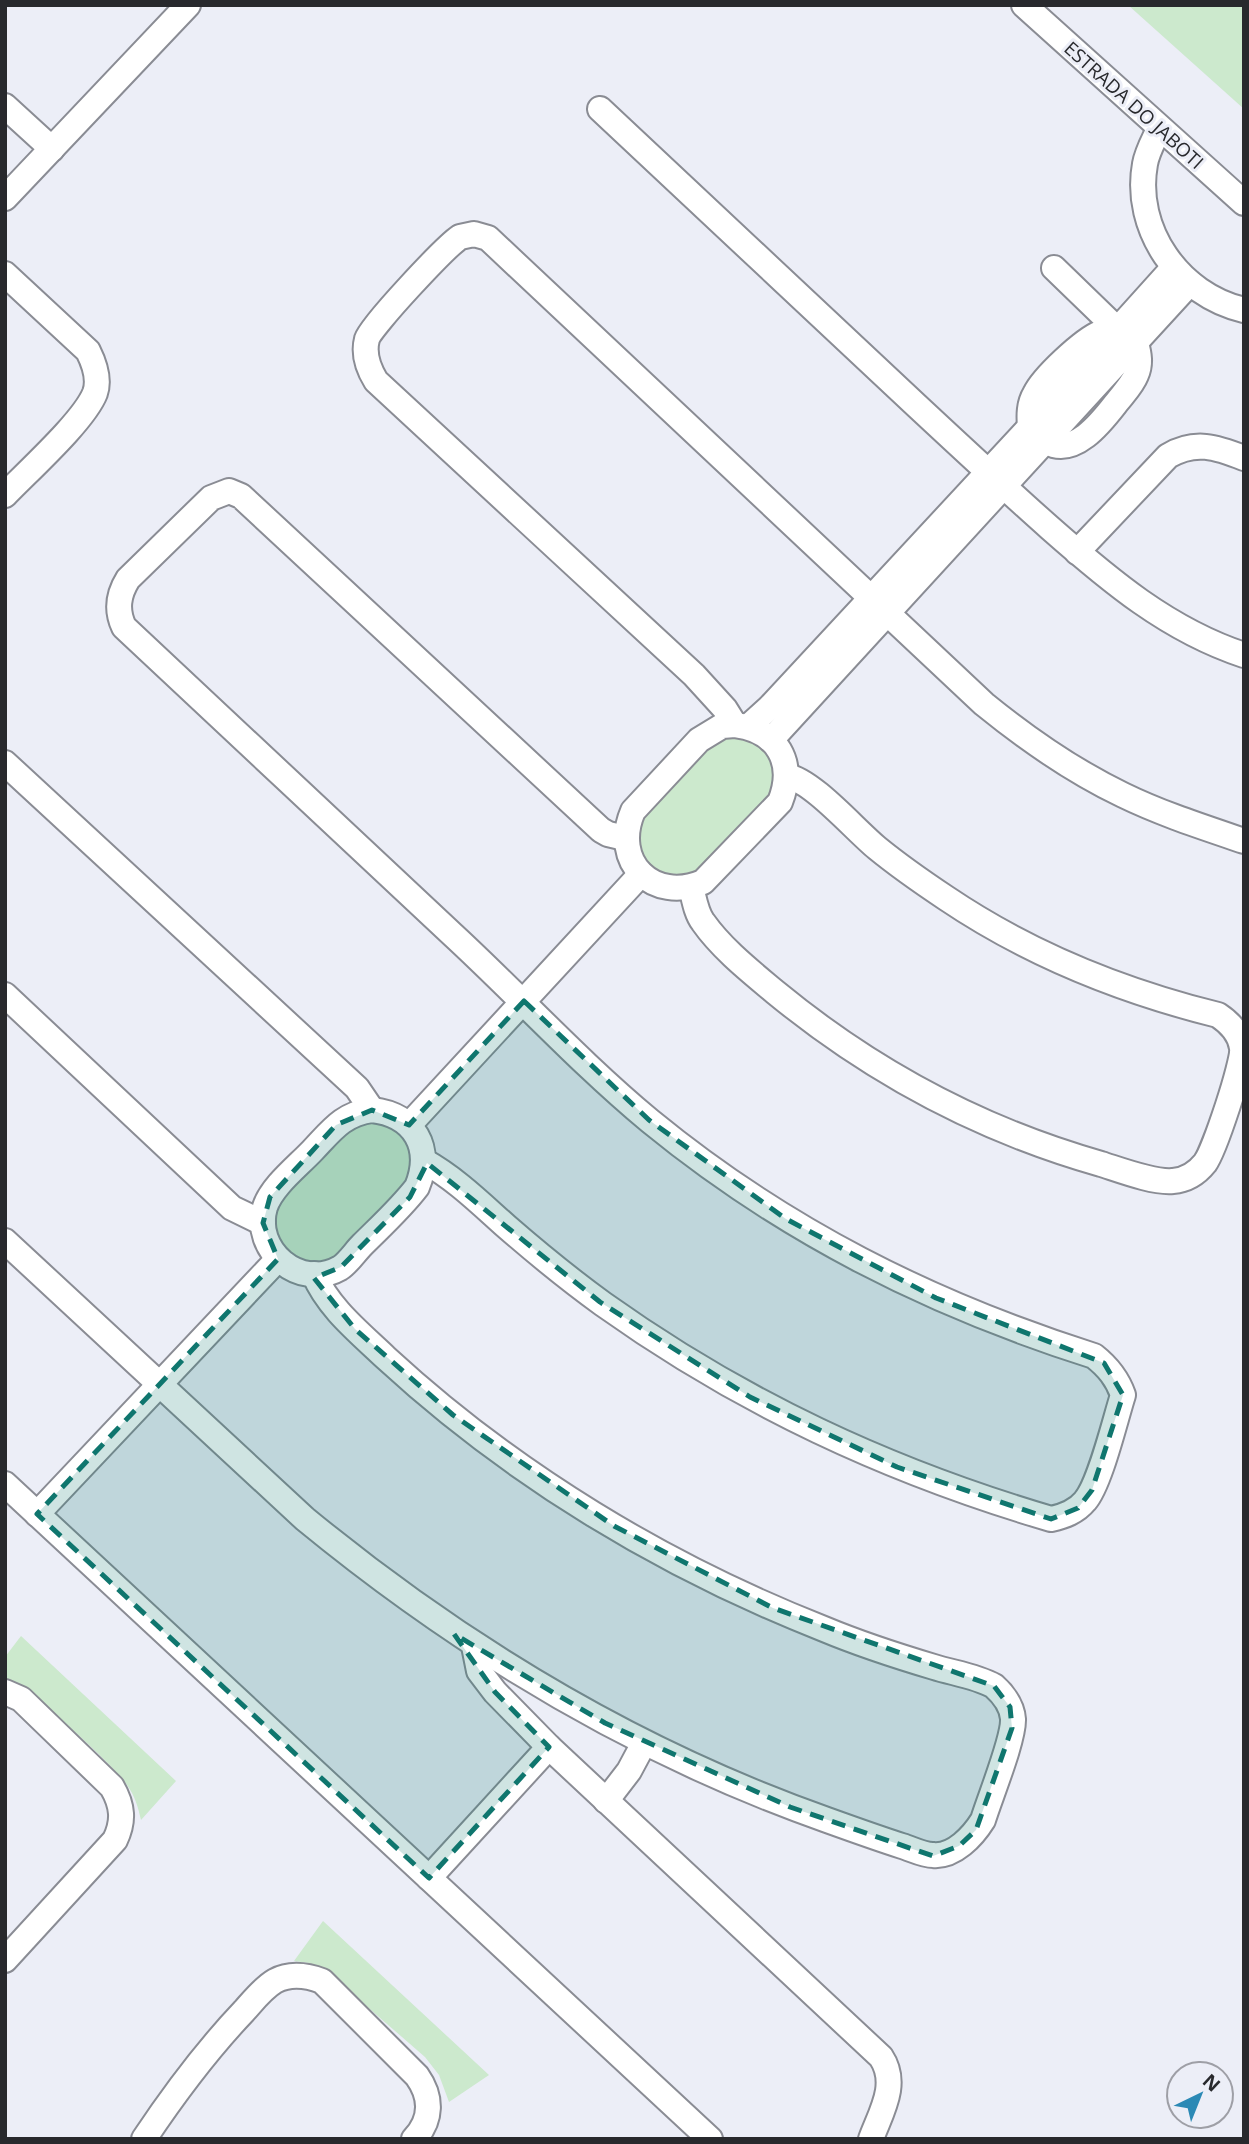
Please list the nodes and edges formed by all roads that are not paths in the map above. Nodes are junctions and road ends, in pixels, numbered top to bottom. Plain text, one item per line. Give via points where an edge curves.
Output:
1 (188, 5) edge
2 (1024, 5) edge
3 (5, 106) edge
4 (600, 109) dead end
5 (1159, 129) junction
6 (52, 149) junction
7 (5, 198) edge
8 (1244, 203) edge
9 (1054, 268) dead end
10 (5, 274) edge
11 (1182, 275) junction
12 (1244, 310) edge
13 (1127, 336) junction
14 (1039, 435) junction
15 (1244, 458) edge
16 (995, 479) junction
17 (5, 495) edge
18 (1077, 552) junction
19 (879, 606) junction
20 (1244, 655) edge
21 (742, 726) junction
22 (771, 740) junction
23 (5, 763) edge
24 (787, 776) junction
25 (625, 838) junction
26 (1244, 841) edge
27 (641, 874) junction
28 (691, 887) junction
29 (5, 995) edge
30 (523, 1001) junction
31 (373, 1110) junction
32 (409, 1125) junction
33 (424, 1161) junction
34 (263, 1223) junction
35 (5, 1241) edge
36 (278, 1259) junction
37 (314, 1274) junction
38 (159, 1385) junction
39 (5, 1484) edge
40 (37, 1514) junction
41 (474, 1646) junction
42 (5, 1692) edge
43 (644, 1743) junction
44 (548, 1747) junction
45 (606, 1801) junction
46 (429, 1878) junction
47 (5, 1960) edge
48 (144, 2139) edge
49 (414, 2139) edge
50 (710, 2139) edge
51 (871, 2139) edge

1 - 6 street
2 - 5 street, ESTRADA DO JABOTI
3 - 6 street
4 - 16 street
5 - 8 street, ESTRADA DO JABOTI
5 - 11 street via 1145,161 1144,195 1151,228
6 - 7 street
9 - 13 street
10 - 17 street via 88,351 95,366 96,391 82,413
11 - 12 street via 1220,302
11 - 13 street
13 - 14 street
13 - 14 street via 1106,331 1087,340 1042,383 1032,401
14 - 16 street
15 - 18 street via 1209,446 1188,447 1168,456
16 - 18 street
16 - 19 street
18 - 20 street via 1152,611
19 - 21 street via 769,708
19 - 21 street via 488,238 474,234 453,242 371,330 366,353 376,381 694,675
19 - 22 street
19 - 26 street via 984,704 1053,756 1152,808
21 - 22 street
21 - 25 street via 722,726 699,740 633,811
22 - 24 street via 780,750
23 - 31 street via 357,1088
24 - 28 street via 772,812 703,882
24 - 28 street via 808,784 878,848 938,893 1021,943 1098,978 1218,1015 1232,1026 1242,1057 1211,1153 1200,1169 1168,1181 1114,1168 997,1128 916,1088 833,1037 757,976 701,920
25 - 27 street via 632,863
25 - 30 street via 601,830 241,495 229,491 211,498 128,579 119,606 124,627
27 - 28 street via 664,887
27 - 30 street
29 - 34 street via 232,1208
30 - 32 street
30 - 33 street via 649,1120 786,1219 936,1298 1104,1363 1122,1395 1092,1490 1078,1508 1051,1519 947,1487 798,1422 648,1336 552,1265 446,1173
31 - 32 street
31 - 34 street via 347,1117 337,1125 270,1197
32 - 33 street
33 - 37 street via 410,1197 341,1267
34 - 36 street via 265,1237
35 - 38 street
36 - 37 street via 301,1273
36 - 38 street
37 - 43 street via 328,1299 403,1373 559,1492 670,1558 773,1608 878,1650 987,1682 1005,1698 1013,1717 983,1820 959,1846 933,1856 790,1807
38 - 40 street
38 - 41 street via 314,1526
39 - 40 street
40 - 46 street
41 - 43 street
41 - 44 street via 479,1671
42 - 47 street via 21,1699 113,1787 121,1805 115,1840
43 - 45 street
44 - 45 street
44 - 46 street
45 - 51 street via 881,2057 889,2072 889,2090
46 - 50 street
48 - 49 street via 232,2024 266,1988 293,1975 322,1981 423,2084 429,2103 425,2124

